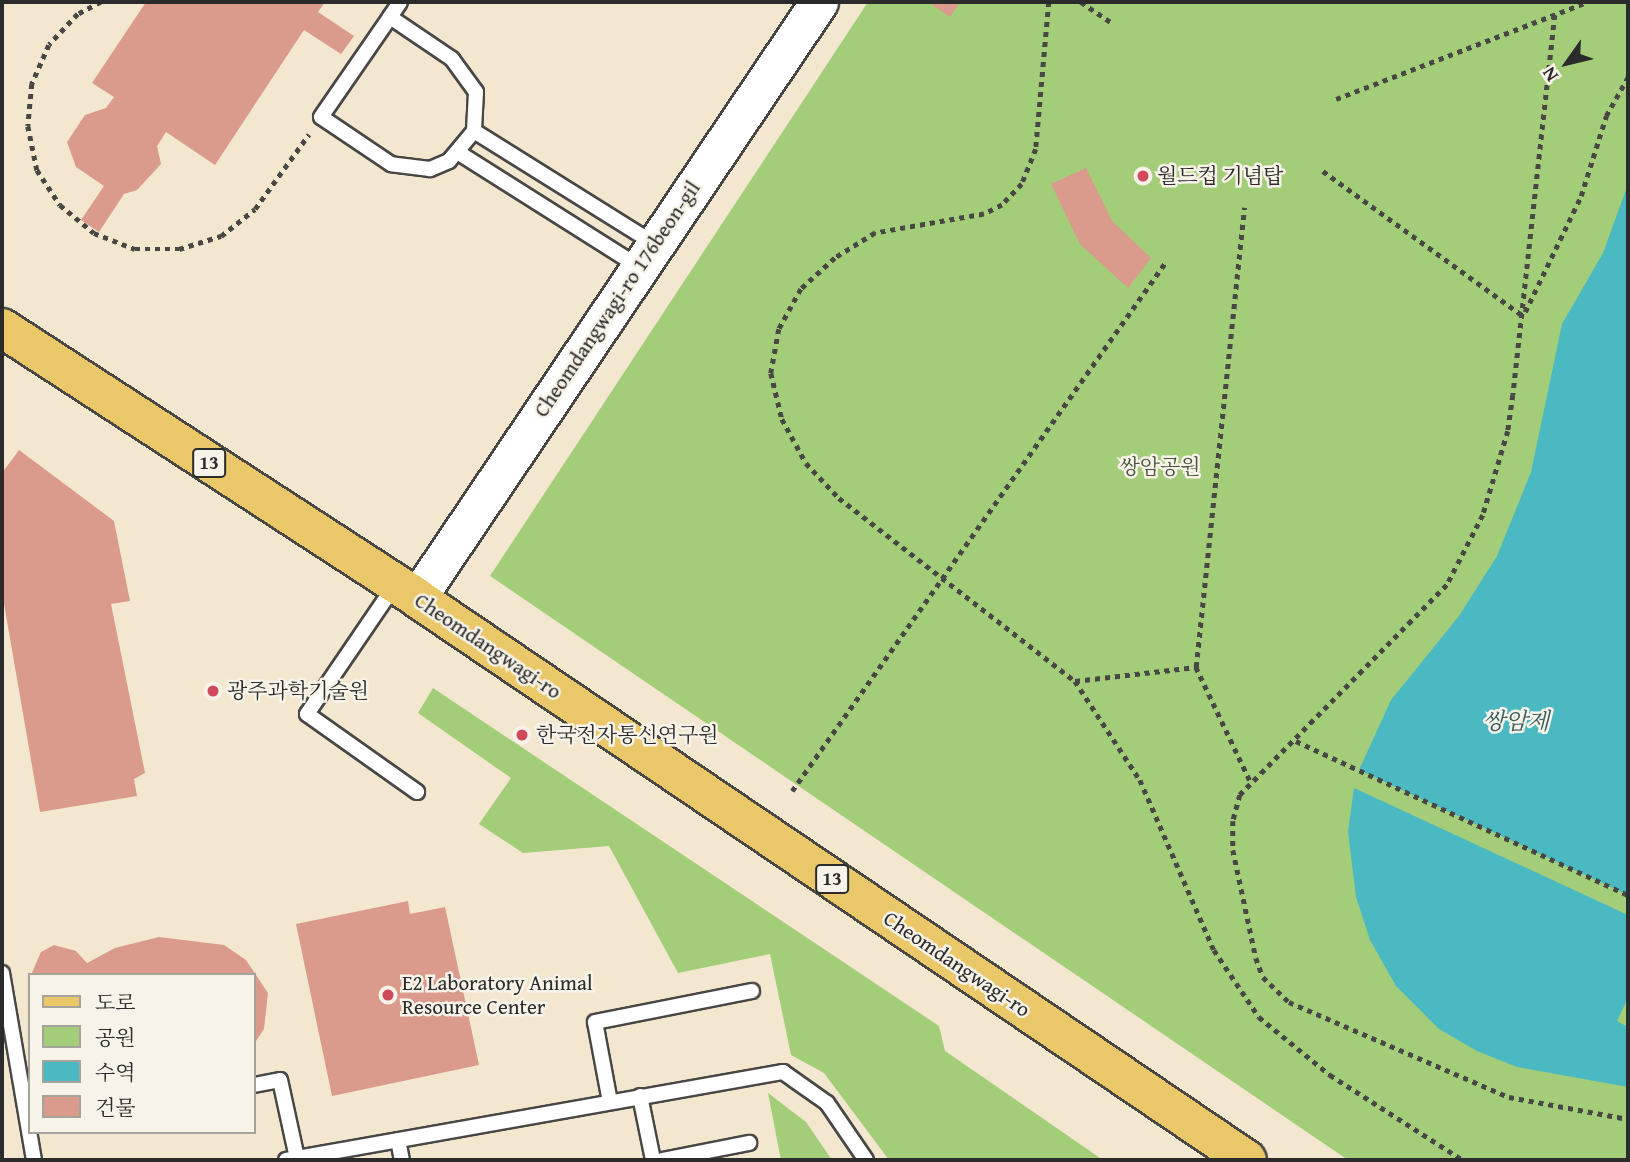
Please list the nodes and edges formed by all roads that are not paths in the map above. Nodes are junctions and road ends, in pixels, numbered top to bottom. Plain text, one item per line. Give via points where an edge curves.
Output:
1 (400, 2) edge
2 (819, 2) edge
3 (390, 17) junction
4 (474, 131) junction
5 (459, 153) junction
6 (645, 255) junction
7 (2, 328) edge
8 (406, 591) junction
9 (417, 792) dead end
10 (2, 973) edge
11 (752, 991) dead end
12 (256, 1085) edge
13 (640, 1096) junction
14 (610, 1102) junction
15 (28, 1125) edge
16 (30, 1134) edge
17 (398, 1140) junction
18 (749, 1143) dead end
19 (291, 1159) edge
20 (34, 1160) edge
21 (402, 1160) edge
22 (653, 1160) edge
23 (662, 1160) edge
24 (866, 1160) edge
25 (1247, 1160) edge

1 - 3 lane
2 - 6 street, Cheomdangwagi-ro 176beon-gil
3 - 4 lane via 466,73 477,102
3 - 5 lane via 321,117 391,164 410,170 430,169
4 - 5 lane
4 - 6 lane
5 - 6 lane
6 - 8 street, Cheomdangwagi-ro 176beon-gil
7 - 8 main road, Cheomdangwagi-ro / 13
8 - 9 lane via 307,714
8 - 25 main road, Cheomdangwagi-ro / 13
10 - 15 lane
11 - 14 lane via 596,1022
12 - 19 lane via 280,1080
13 - 14 lane
13 - 22 lane
13 - 24 lane via 783,1072 827,1103
14 - 17 lane
16 - 20 lane
17 - 19 lane
17 - 21 lane
18 - 23 lane

